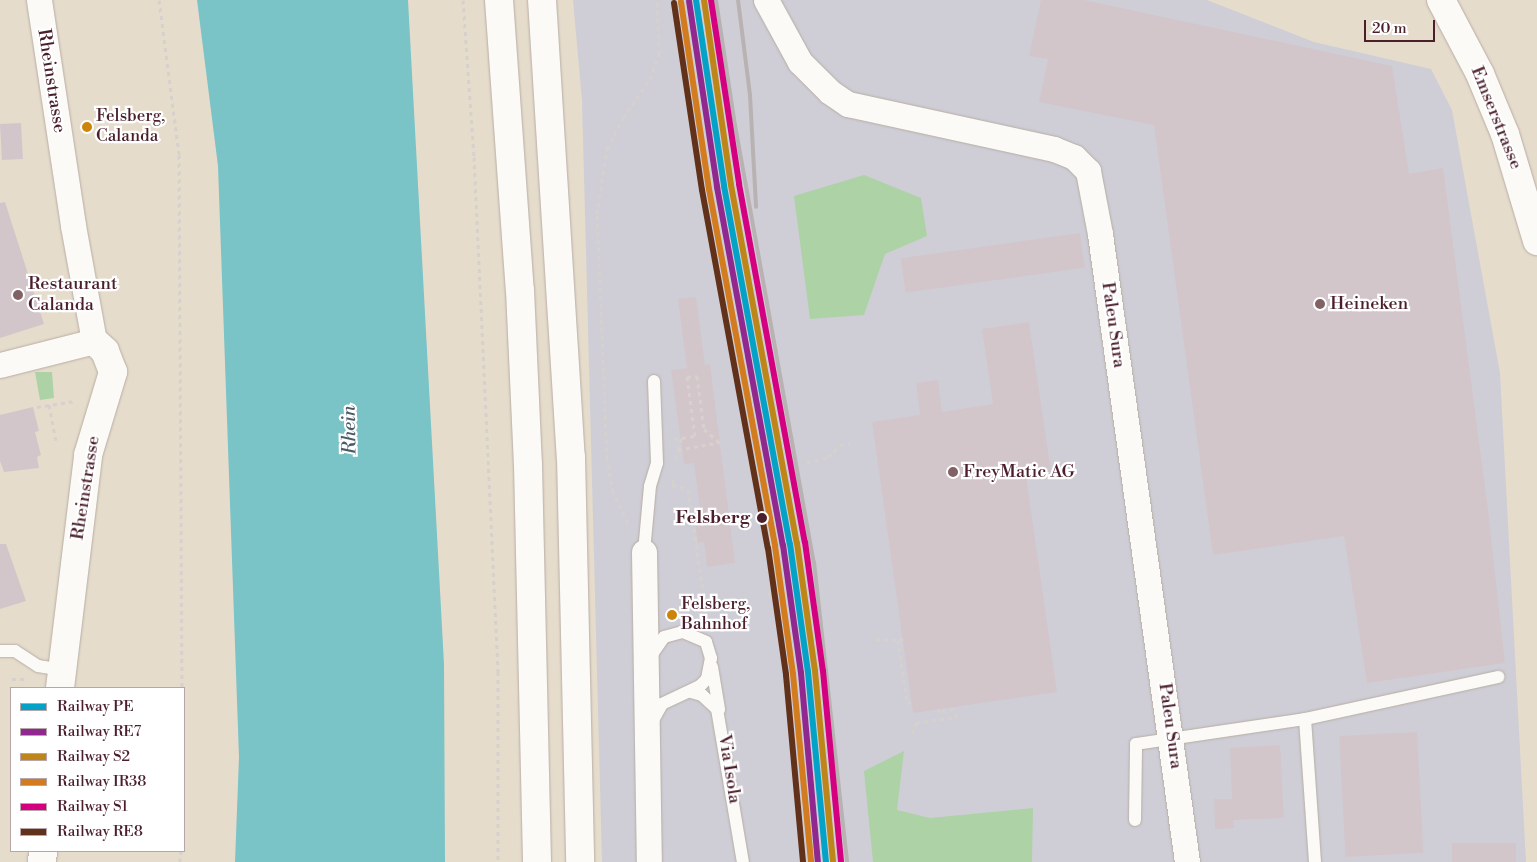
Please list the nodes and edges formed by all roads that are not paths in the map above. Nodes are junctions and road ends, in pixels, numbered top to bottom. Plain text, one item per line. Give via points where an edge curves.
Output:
1 (39, 0) edge
2 (499, 0) edge
3 (542, 0) edge
4 (766, 0) edge
5 (1441, 0) edge
6 (1537, 241) edge
7 (94, 341) junction
8 (0, 365) edge
9 (654, 381) dead end
10 (644, 552) joint
11 (0, 652) edge
12 (711, 658) junction
13 (646, 672) junction
14 (1498, 677) dead end
15 (61, 679) edge
16 (691, 692) junction
17 (720, 719) junction
18 (1305, 719) junction
19 (1172, 736) junction
20 (647, 741) junction
21 (1135, 820) dead end
22 (537, 862) edge
23 (580, 862) edge
24 (649, 862) edge
25 (743, 862) edge
26 (1187, 862) edge
27 (1315, 862) edge

1 - 7 street, Rheinstrasse
2 - 22 main road via 520,290 528,465
3 - 23 main road via 571,457
4 - 19 street, Paleu Sura via 800,62 830,92 848,104 1054,149 1074,158 1088,171 1100,234
5 - 6 main road, Emserstrasse via 1480,74 1505,134
7 - 8 street
7 - 15 main road, Rheinstrasse via 104,351 113,372 88,455
9 - 10 lane via 658,463 650,486
10 - 13 street
11 - 15 lane via 15,651
12 - 13 lane via 706,642 683,632 664,637 651,652
12 - 16 lane via 707,679
12 - 17 lane
13 - 20 street
14 - 18 lane
16 - 17 lane, Via Isola via 711,701
16 - 20 lane via 662,704 650,726
17 - 25 lane, Via Isola
18 - 19 lane
18 - 27 lane
19 - 21 lane via 1136,744
19 - 26 street, Paleu Sura
20 - 24 street

